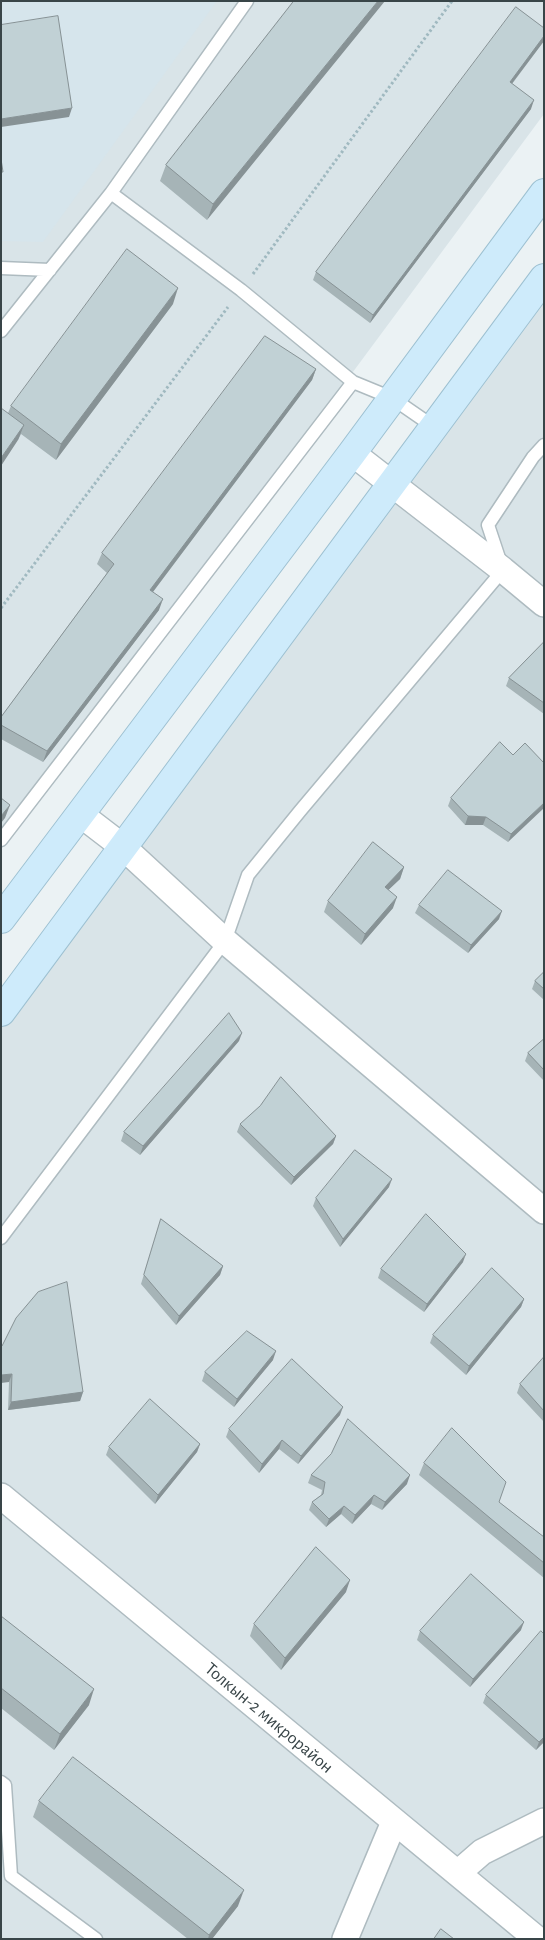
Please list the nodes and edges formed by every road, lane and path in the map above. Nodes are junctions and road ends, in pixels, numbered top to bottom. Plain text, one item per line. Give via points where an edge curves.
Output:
1 (247, 1) edge
2 (111, 193) junction
3 (544, 193) edge
4 (1, 268) edge
5 (50, 270) junction
6 (544, 278) edge
7 (1, 331) edge
8 (353, 382) junction
9 (392, 398) junction
10 (434, 426) junction
11 (544, 445) edge
12 (352, 453) junction
13 (392, 484) junction
14 (503, 570) junction
15 (544, 604) edge
16 (80, 814) junction
17 (1, 840) edge
18 (123, 847) junction
19 (1, 919) edge
20 (225, 942) junction
21 (1, 1012) edge
22 (544, 1210) edge
23 (1, 1238) edge
24 (1, 1496) edge
25 (1, 1782) edge
26 (544, 1821) edge
27 (394, 1822) junction
28 (459, 1872) junction
29 (96, 1939) edge
30 (345, 1939) edge
31 (537, 1939) edge

1 - 2 lane
2 - 5 lane
2 - 8 lane via 241,290
3 - 9 main road
4 - 5 lane
5 - 7 lane
6 - 10 main road
8 - 9 lane
8 - 17 lane
9 - 10 lane
9 - 12 main road
10 - 13 main road
11 - 14 lane via 488,525
12 - 13 street
12 - 16 main road
13 - 14 street
13 - 18 main road
14 - 15 street
14 - 20 lane via 248,875
16 - 18 street
16 - 19 main road
18 - 20 street
18 - 21 main road
20 - 22 street
20 - 23 lane
24 - 27 street, Толкын-2 микрорайон
25 - 29 lane via 5,1785 11,1876
26 - 28 street via 482,1852
27 - 28 street, Толкын-2 микрорайон
27 - 30 street
28 - 31 street, Толкын-2 микрорайон

